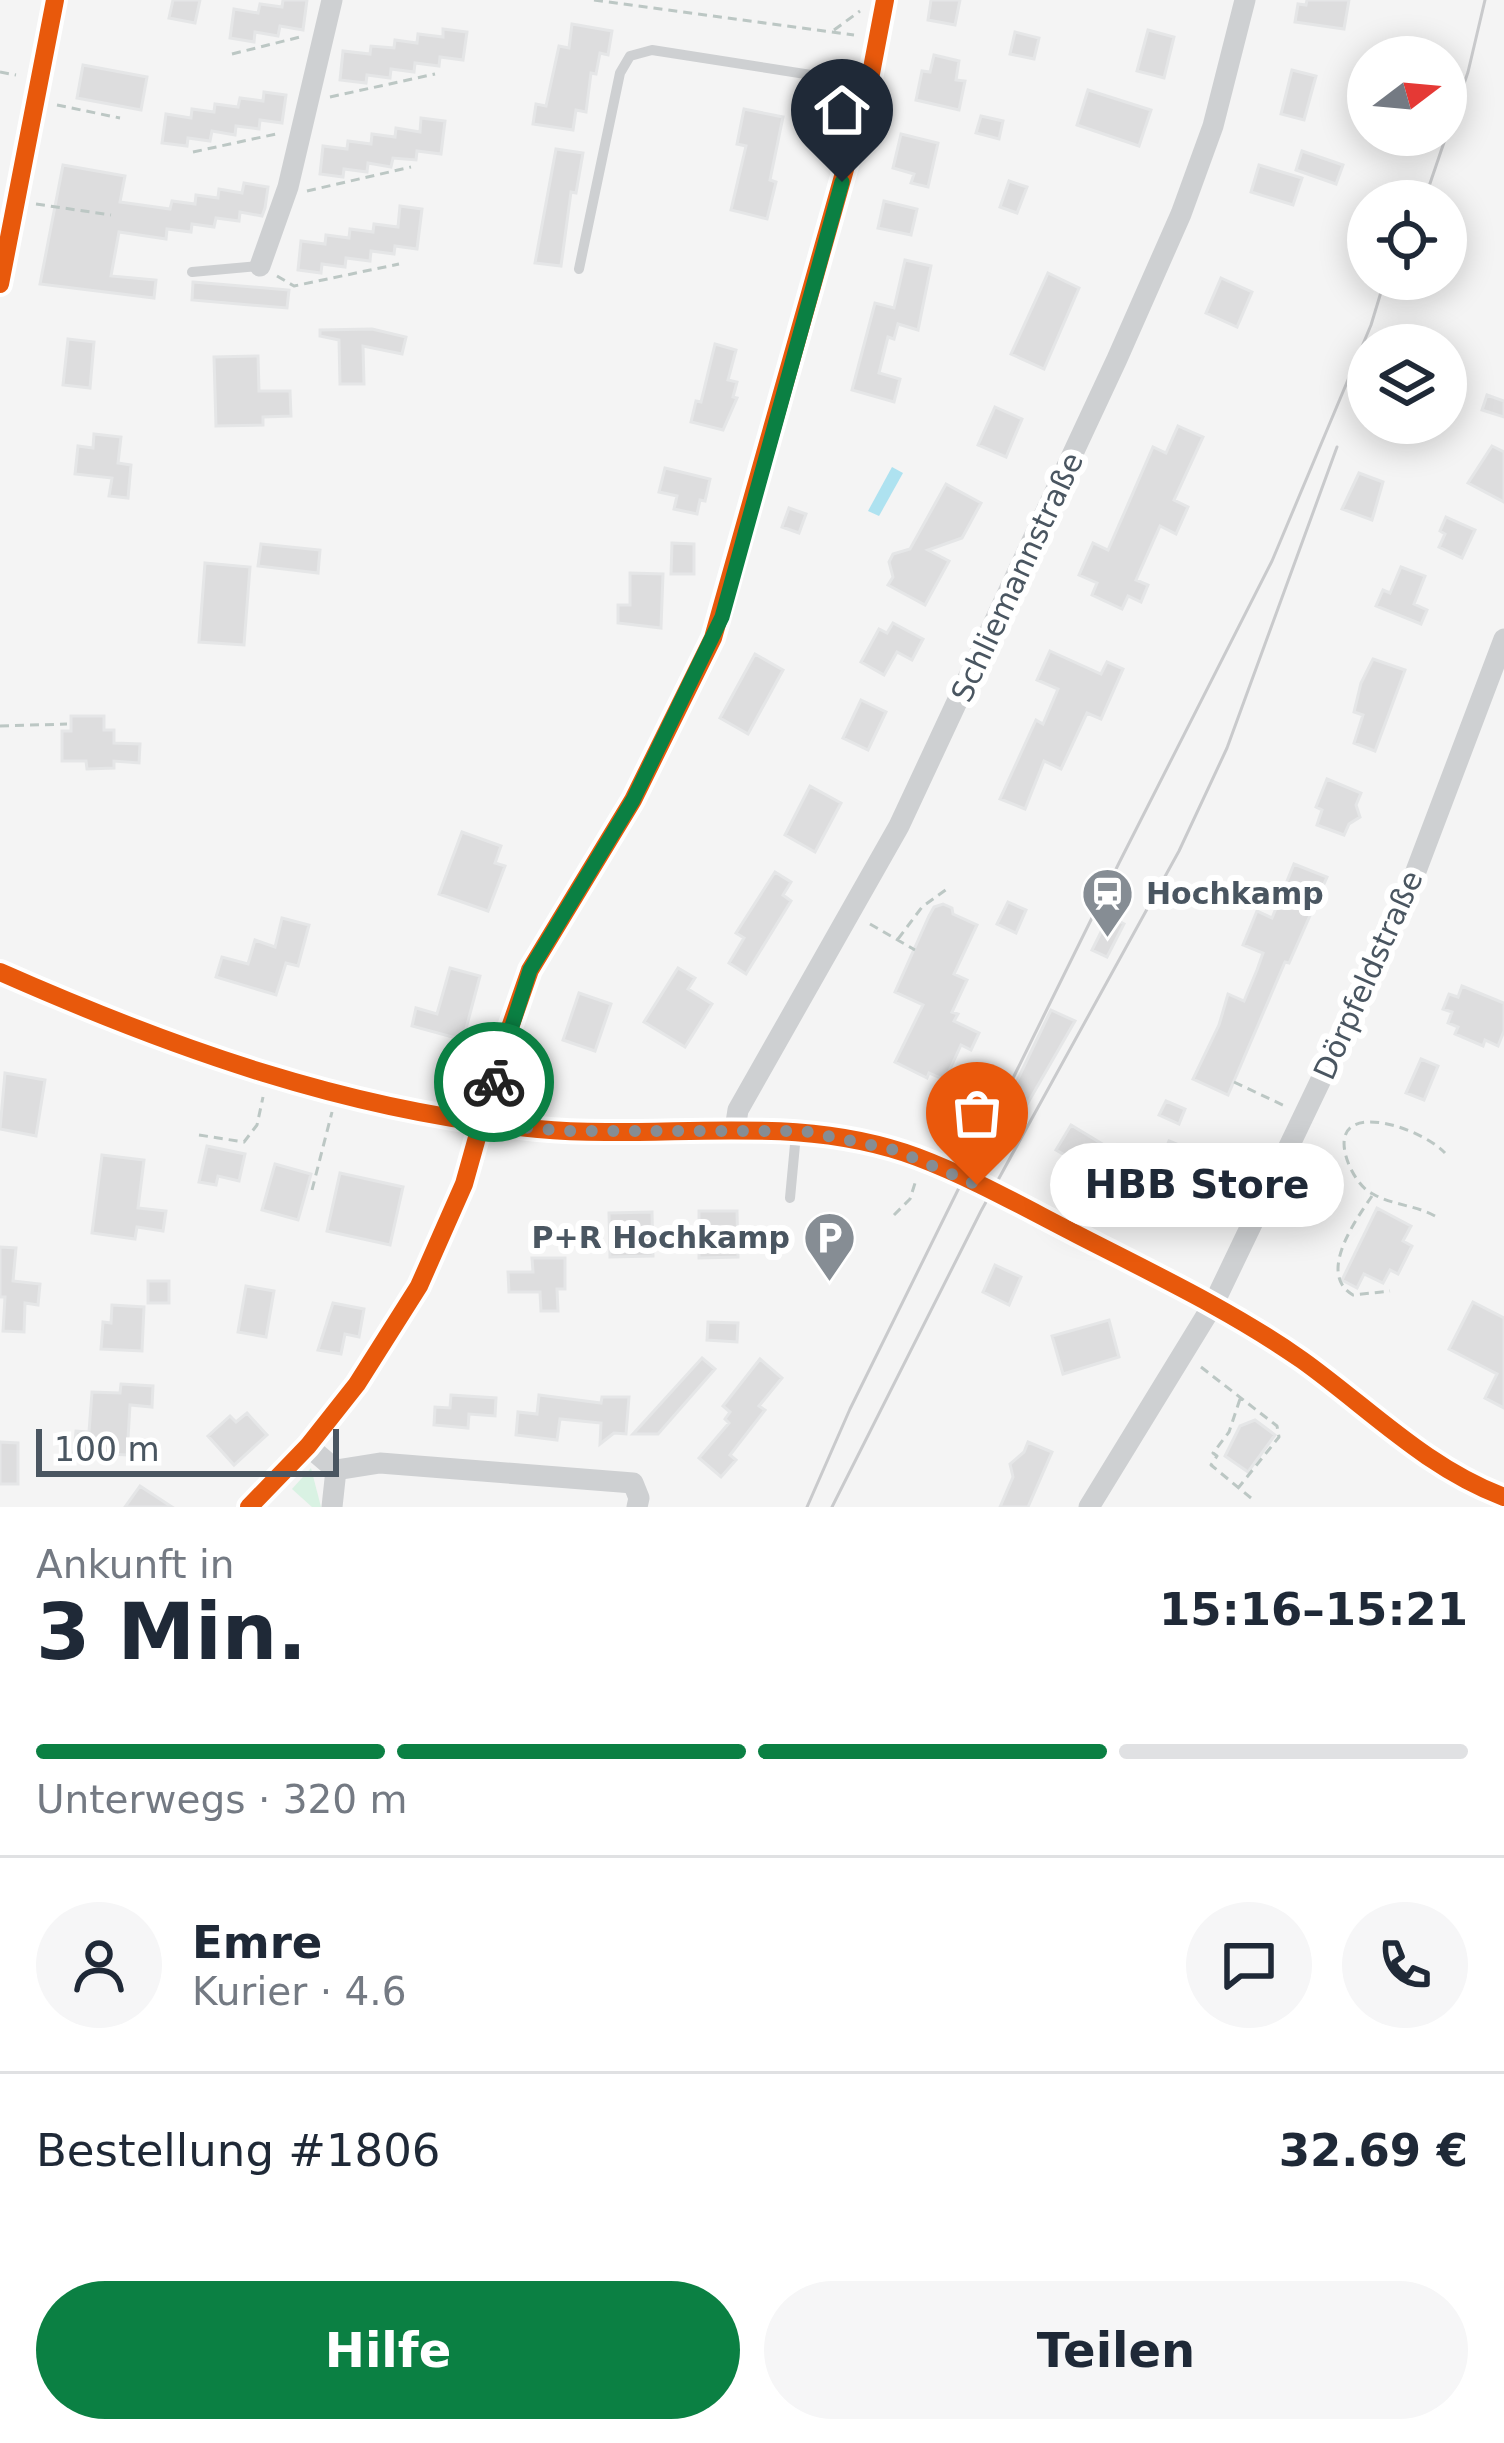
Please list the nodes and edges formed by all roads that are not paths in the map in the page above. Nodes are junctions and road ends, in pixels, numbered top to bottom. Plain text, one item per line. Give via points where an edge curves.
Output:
1 (55, 0) edge
2 (332, 0) edge
3 (885, 0) edge
4 (1245, 0) edge
5 (869, 84) junction
6 (260, 266) joint
7 (579, 269) dead end
8 (192, 272) dead end
9 (0, 284) edge
10 (1504, 639) edge
11 (0, 972) edge
12 (484, 1124) junction
13 (735, 1129) junction
14 (796, 1130) junction
15 (790, 1198) dead end
16 (1214, 1303) junction
17 (308, 1446) junction
18 (336, 1470) junction
19 (1504, 1497) edge
20 (250, 1507) edge
21 (332, 1507) edge
22 (638, 1507) edge
23 (1089, 1507) edge

1 - 9 street
2 - 6 street via 288,187
3 - 5 street
4 - 13 street, Schliemannstraße via 1213,126 1117,359 910,805 738,1110
5 - 7 lane via 637,52 620,73
5 - 12 street via 722,617 633,800 530,970
6 - 8 lane
10 - 16 street, Dörpfeldstraße via 1416,871
11 - 12 street via 287,1081
12 - 13 street
12 - 17 street via 412,1298
13 - 14 street
14 - 15 lane
14 - 16 street via 919,1157
16 - 19 street via 1441,1467
16 - 23 street, Dörpfeldstraße
17 - 18 street
17 - 20 street
18 - 21 street
18 - 22 street via 380,1463 633,1483

